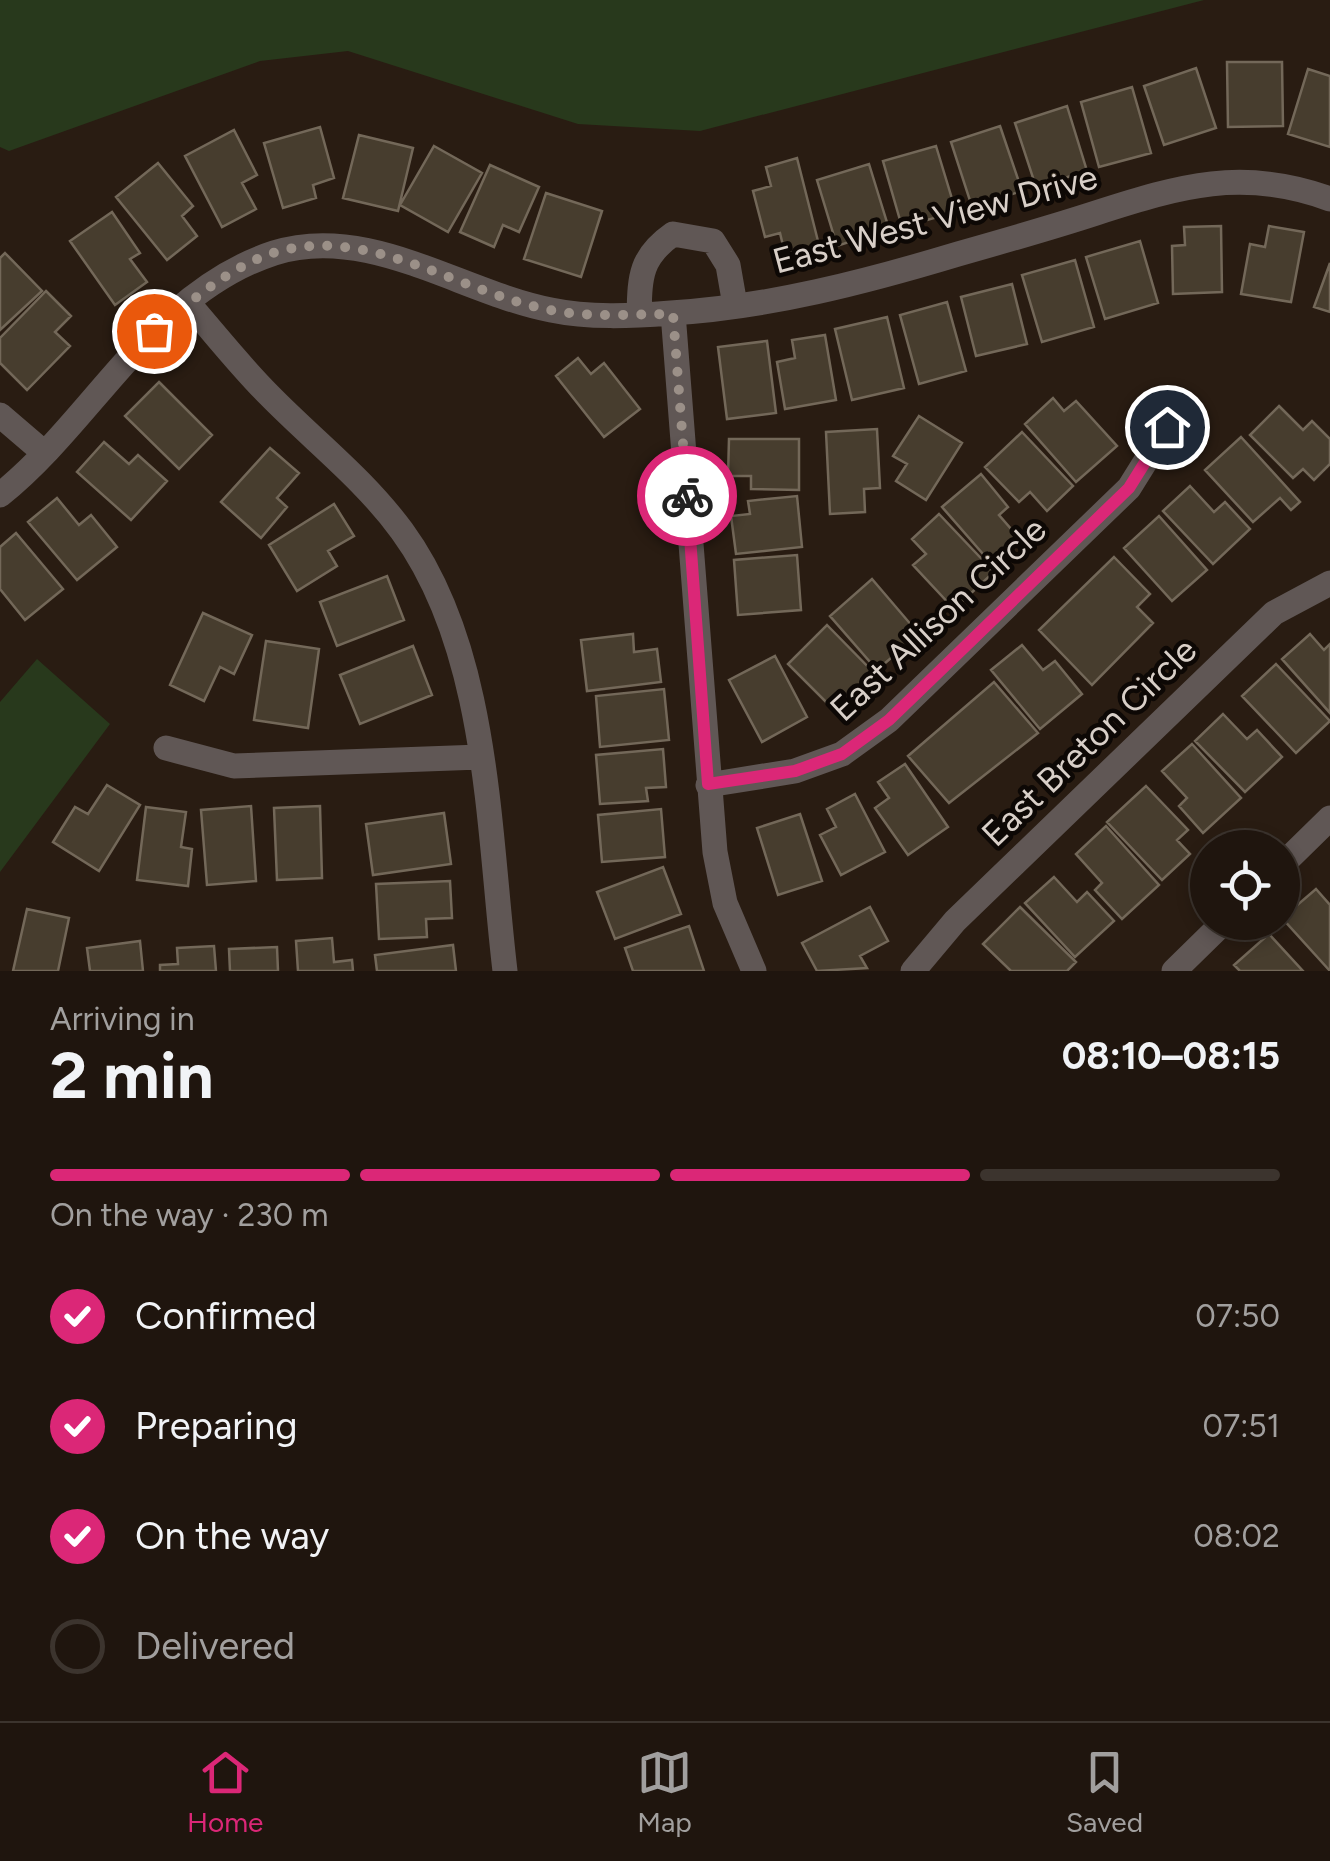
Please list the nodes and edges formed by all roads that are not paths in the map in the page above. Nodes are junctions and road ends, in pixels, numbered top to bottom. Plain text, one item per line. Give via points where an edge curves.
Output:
1 (1330, 199) edge
2 (188, 303) junction
3 (735, 305) junction
4 (639, 314) junction
5 (673, 314) junction
6 (0, 415) edge
7 (1167, 427) dead end
8 (42, 451) junction
9 (0, 495) edge
10 (1330, 584) edge
11 (166, 748) dead end
12 (480, 756) junction
13 (708, 784) junction
14 (1330, 818) edge
15 (1300, 847) edge
16 (1206, 940) edge
17 (505, 971) edge
18 (754, 971) edge
19 (913, 971) edge
20 (1174, 971) edge

1 - 3 street, East West View Drive via 1250,181 1169,188 851,284
2 - 4 street, East West View Drive via 246,265 312,248 388,256 552,311
2 - 8 street, East West View Drive
2 - 12 street via 404,533 458,637
3 - 4 street via 728,265 712,241 673,234 640,268
3 - 5 street, East West View Drive
4 - 5 street, East West View Drive
5 - 13 street
6 - 8 street
7 - 13 street, East Allison Circle via 1129,488 889,720 842,754 810,766
8 - 9 street, East West View Drive
10 - 19 street, East Breton Circle via 1274,612 955,921
11 - 12 street via 234,766 291,768
12 - 17 street
13 - 18 street via 724,903
14 - 15 street
16 - 20 street

